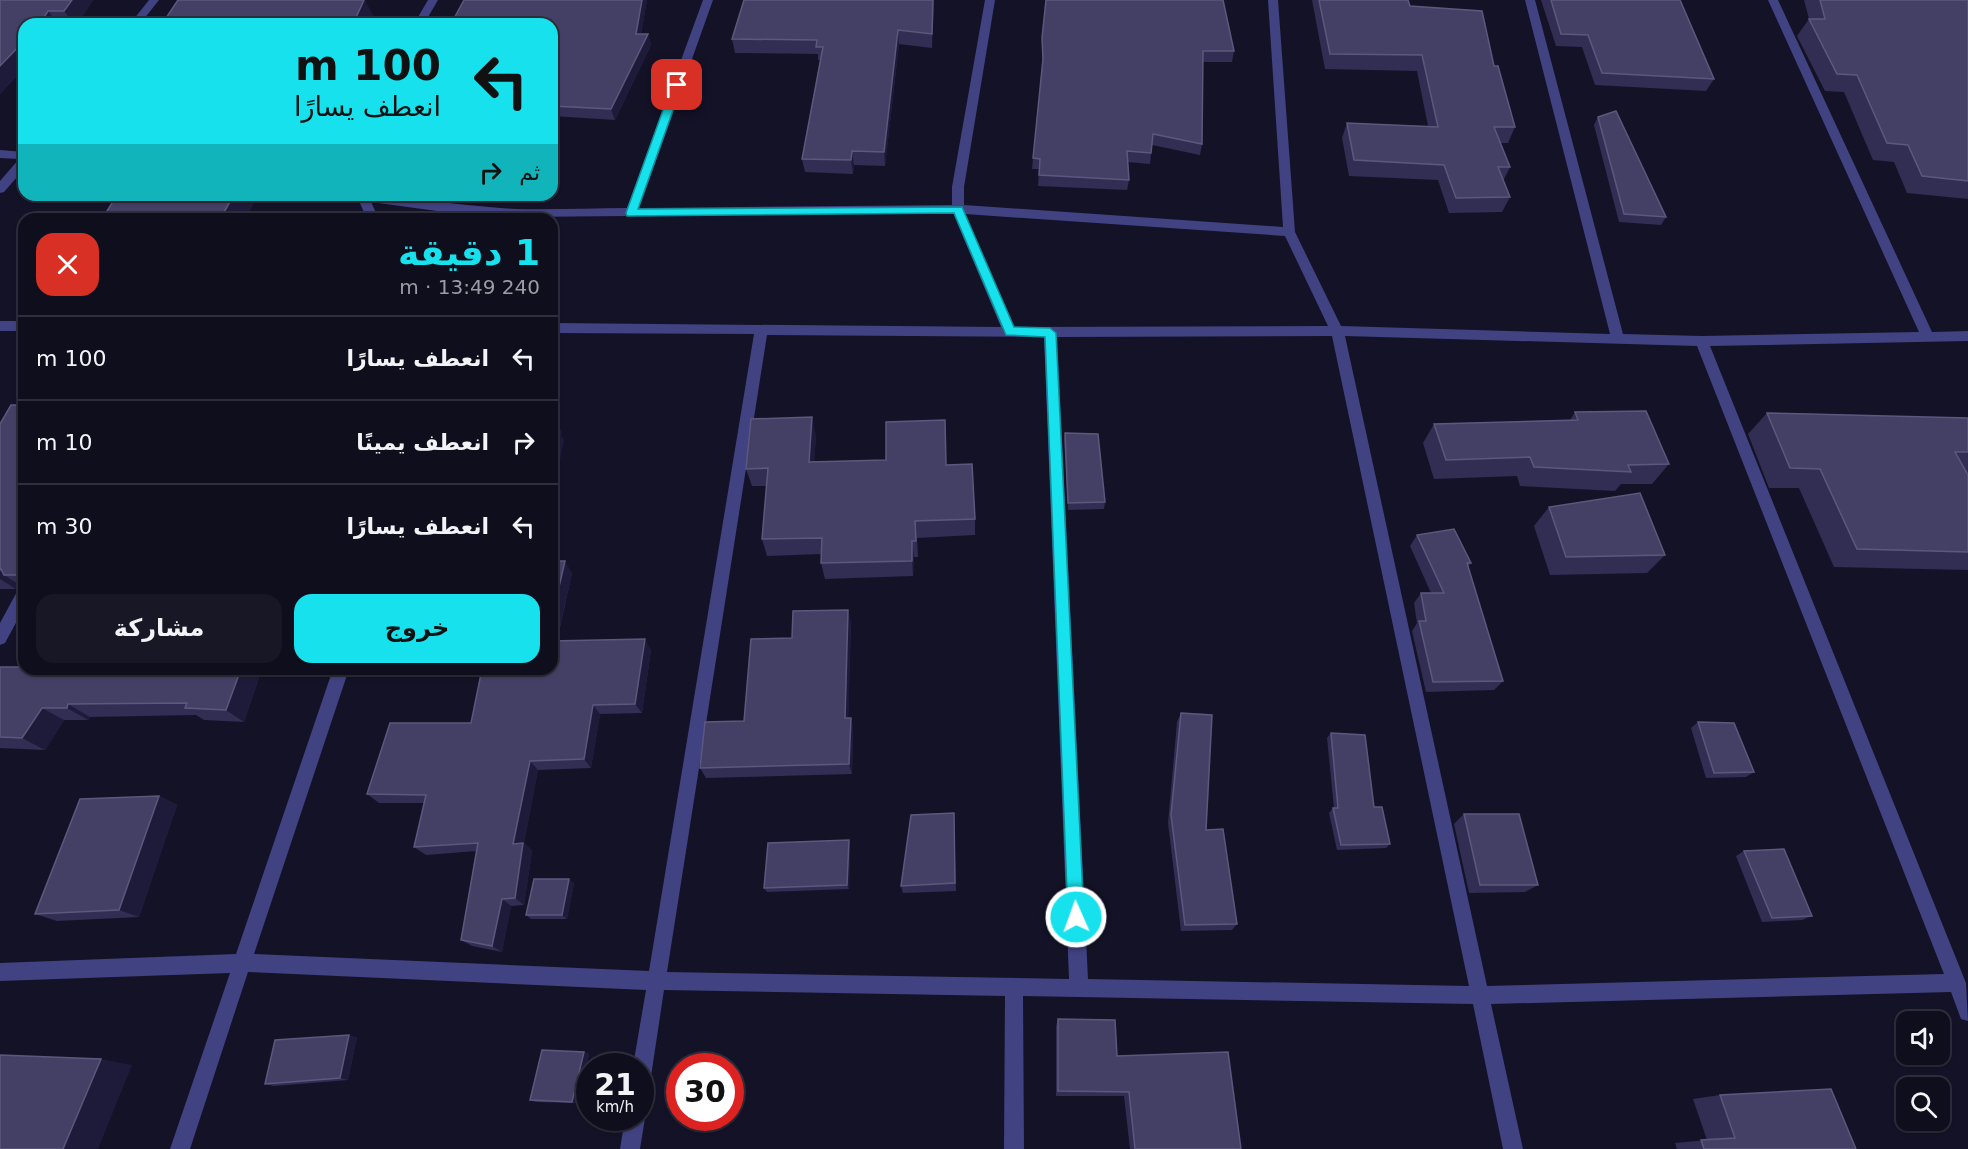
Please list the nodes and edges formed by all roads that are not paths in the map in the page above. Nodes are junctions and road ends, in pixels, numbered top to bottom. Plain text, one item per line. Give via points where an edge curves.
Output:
1 (154, 0) edge
2 (433, 0) edge
3 (708, 0) edge
4 (990, 0) edge
5 (1273, 0) edge
6 (1530, 0) edge
7 (1773, 0) edge
8 (140, 18) edge
9 (422, 18) edge
10 (0, 154) edge
11 (18, 156) edge
12 (18, 168) edge
13 (0, 189) edge
14 (396, 201) edge
15 (958, 209) junction
16 (631, 213) junction
17 (1289, 232) junction
18 (0, 326) edge
19 (18, 326) edge
20 (558, 328) edge
21 (761, 331) junction
22 (1337, 331) junction
23 (1010, 332) junction
24 (1050, 333) junction
25 (1968, 336) edge
26 (1928, 338) junction
27 (1618, 339) junction
28 (1702, 341) junction
29 (18, 604) edge
30 (0, 638) edge
31 (339, 675) edge
32 (243, 963) junction
33 (0, 972) edge
34 (657, 981) junction
35 (1957, 982) junction
36 (1014, 986) junction
37 (1079, 987) junction
38 (1480, 995) junction
39 (1968, 1012) edge
40 (645, 1053) edge
41 (633, 1131) edge
42 (180, 1149) edge
43 (630, 1149) edge
44 (1014, 1149) edge
45 (1513, 1149) edge

1 - 8 street
2 - 9 street
3 - 16 street
4 - 15 street via 958,187
5 - 17 street
6 - 27 street
7 - 26 street
10 - 11 street
12 - 13 street
14 - 16 street via 507,212
15 - 16 street
15 - 17 street
15 - 23 street
17 - 22 street
18 - 19 street
20 - 21 street
21 - 23 street
21 - 34 street
22 - 24 street
22 - 27 street
22 - 38 street
23 - 24 street
24 - 37 street
25 - 26 street
26 - 28 street
27 - 28 street
28 - 35 street
29 - 30 street
31 - 32 street
32 - 33 street
32 - 34 street
32 - 42 street
34 - 36 street
34 - 40 street
35 - 38 street
35 - 39 street
36 - 37 street
36 - 44 street
37 - 38 street
38 - 45 street
41 - 43 street

